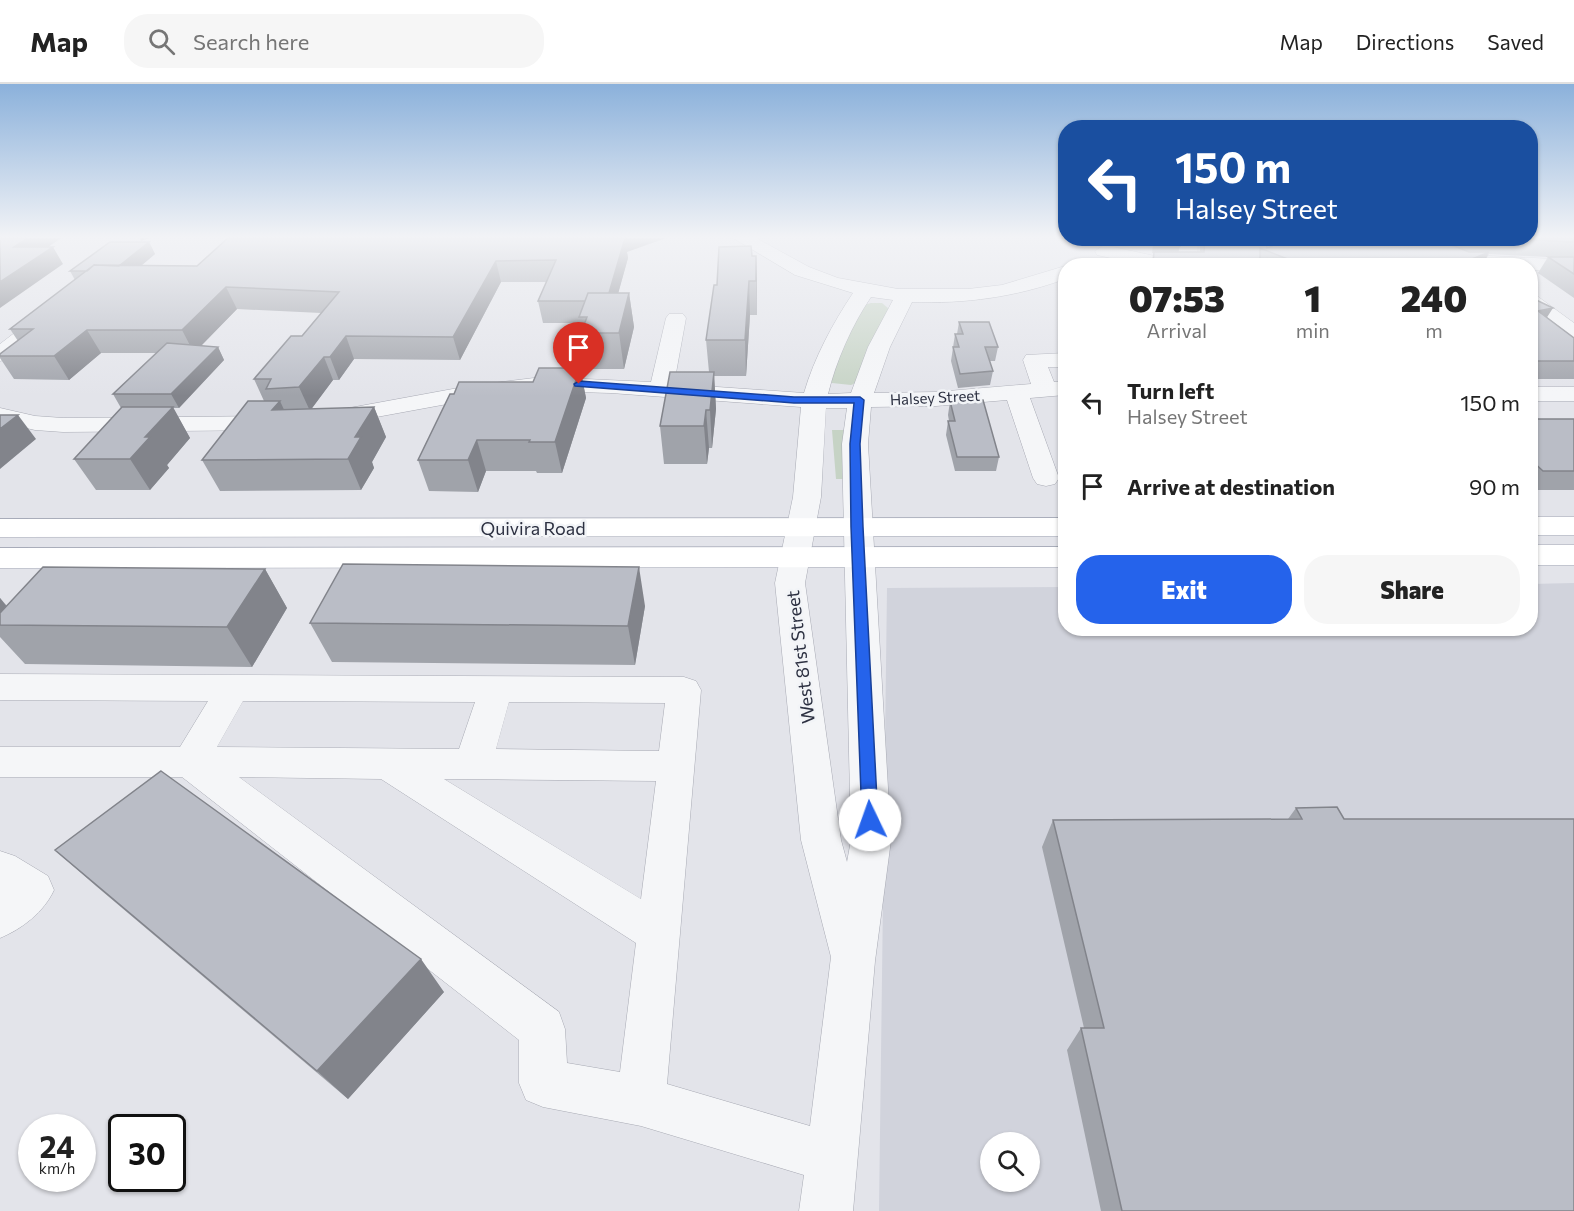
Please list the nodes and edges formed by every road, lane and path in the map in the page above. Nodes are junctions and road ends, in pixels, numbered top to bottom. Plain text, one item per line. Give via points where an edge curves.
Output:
1 (865, 291) joint
2 (996, 291) edge
3 (905, 296) junction
4 (1538, 301) edge
5 (1567, 302) dead end
6 (1538, 306) edge
7 (676, 318) dead end
8 (38, 326) edge
9 (1574, 333) edge
10 (0, 354) edge
11 (1058, 360) edge
12 (662, 389) junction
13 (1055, 389) edge
14 (1016, 392) junction
15 (1538, 394) edge
16 (1574, 394) edge
17 (860, 400) junction
18 (814, 401) junction
19 (0, 415) edge
20 (1046, 478) dead end
21 (1538, 526) edge
22 (0, 528) edge
23 (1058, 528) edge
24 (1572, 528) edge
25 (80, 529) junction
26 (0, 539) edge
27 (799, 542) junction
28 (857, 543) junction
29 (1538, 555) edge
30 (1574, 555) edge
31 (1058, 557) edge
32 (0, 558) edge
33 (0, 687) edge
34 (234, 687) junction
35 (496, 689) junction
36 (0, 762) edge
37 (190, 762) junction
38 (387, 764) junction
39 (473, 765) junction
40 (676, 766) junction
41 (0, 869) edge
42 (0, 918) edge
43 (658, 933) junction
44 (853, 961) junction
45 (641, 1101) junction
46 (832, 1158) junction
47 (826, 1211) edge

1 - 3 street
1 - 18 street, West 81st Street via 850,313 820,378
2 - 3 street
3 - 17 street, West 81st Street via 879,347
4 - 5 street
6 - 9 street
7 - 12 street
8 - 10 street
11 - 13 street via 1034,360
12 - 18 street, Halsey Street
12 - 19 street, Halsey Street via 579,384 519,386 301,422 63,424
13 - 14 street, Halsey Street
14 - 17 street, Halsey Street
14 - 20 street
15 - 16 street
17 - 18 street, Halsey Street
17 - 28 street, West 81st Street via 855,444
18 - 27 street, West 81st Street via 807,497
21 - 24 main road
22 - 25 main road, Quivira Road
23 - 28 main road, Quivira Road
25 - 26 main road via 61,539
25 - 27 main road, Quivira Road
27 - 28 main road, Quivira Road
27 - 32 main road, Quivira Road
27 - 44 street, West 81st Street via 790,583 821,840
28 - 31 main road, Quivira Road
28 - 44 street, West 81st Street via 871,840
29 - 30 main road
33 - 34 street
34 - 35 street
34 - 37 street
35 - 39 street
35 - 40 street via 684,690
36 - 37 street
37 - 38 street
37 - 45 street via 542,1029 543,1083
38 - 39 street
38 - 43 street
39 - 40 street
40 - 43 street
41 - 42 street via 33,890
43 - 45 street
44 - 46 street, West 81st Street
45 - 46 street
46 - 47 street, West 81st Street

